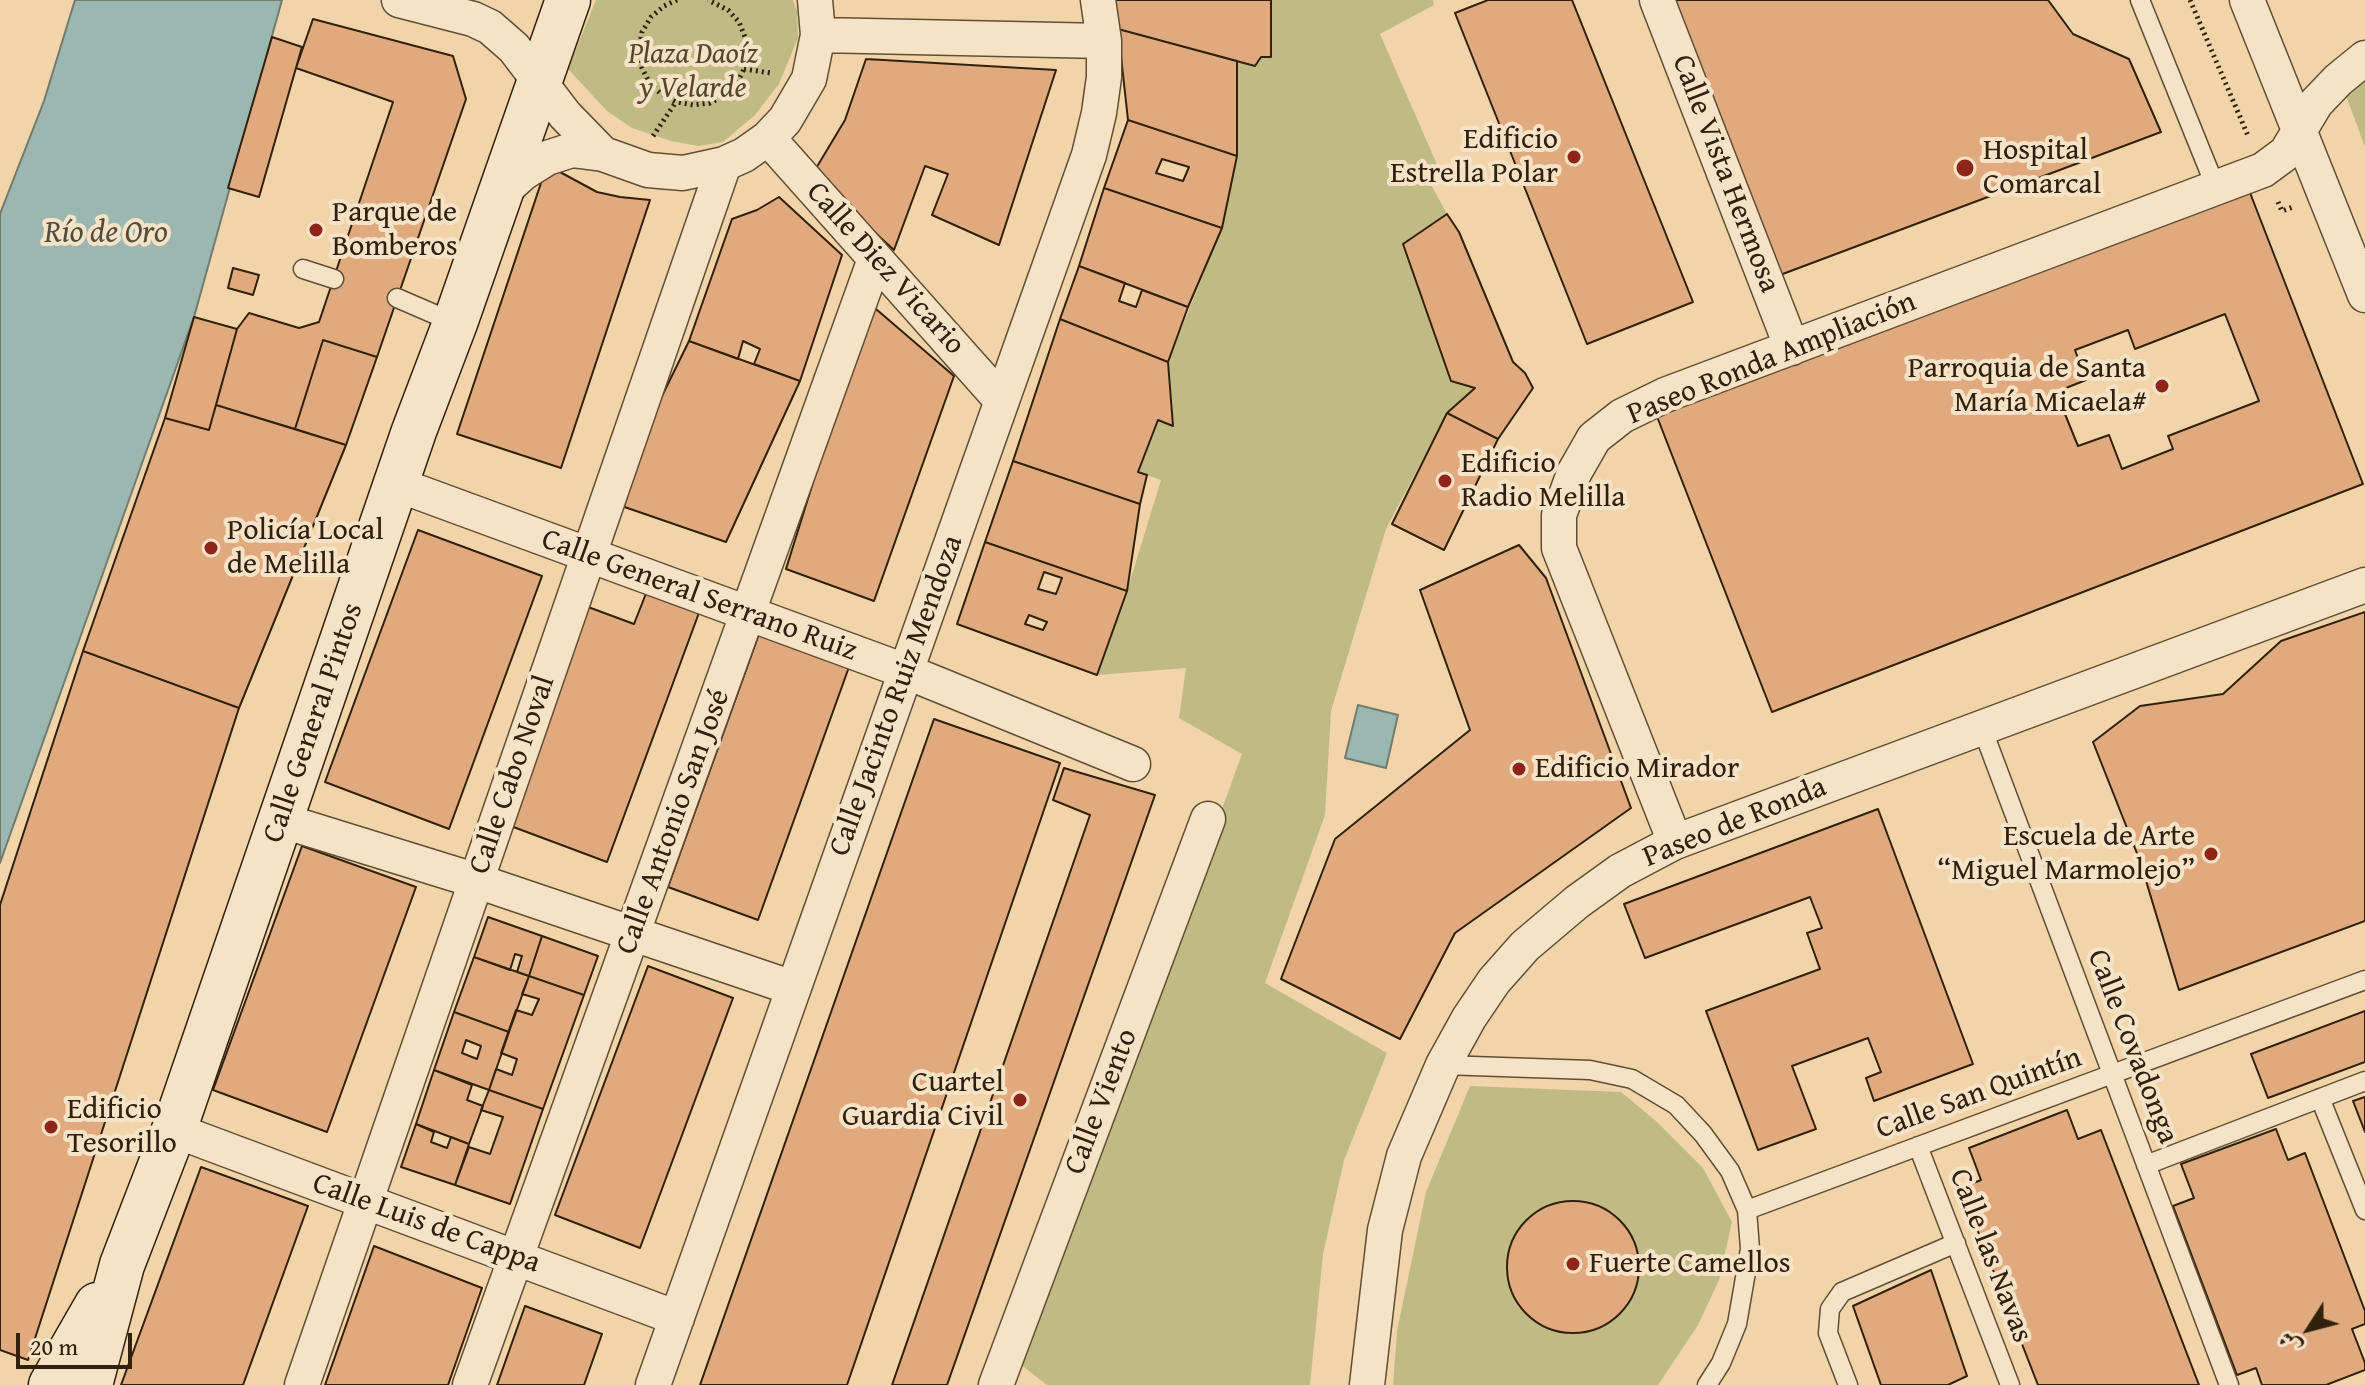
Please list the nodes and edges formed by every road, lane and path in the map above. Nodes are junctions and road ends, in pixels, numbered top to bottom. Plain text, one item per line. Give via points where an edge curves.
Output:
1 (399, 0) edge
2 (568, 0) edge
3 (677, 0) edge
4 (815, 0) edge
5 (1098, 0) edge
6 (1657, 0) edge
7 (2140, 0) edge
8 (2190, 0) edge
9 (2247, 0) edge
10 (713, 1) edge
11 (818, 35) junction
12 (1104, 41) junction
13 (2365, 58) edge
14 (539, 81) junction
15 (2301, 131) junction
16 (768, 138) junction
17 (603, 154) junction
18 (724, 164) junction
19 (2263, 170) junction
20 (2216, 188) junction
21 (498, 195) junction
22 (2323, 195) junction
23 (875, 259) junction
24 (303, 269) dead end
25 (334, 279) dead end
26 (2365, 295) edge
27 (397, 298) dead end
28 (455, 323) junction
29 (1792, 348) junction
30 (1002, 401) junction
31 (396, 484) junction
32 (589, 555) junction
33 (2365, 585) edge
34 (749, 614) junction
35 (905, 671) junction
36 (1982, 728) junction
37 (1133, 764) dead end
38 (1208, 819) dead end
39 (280, 820) junction
40 (1675, 842) junction
41 (477, 881) junction
42 (634, 934) junction
43 (2365, 980) edge
44 (793, 988) junction
45 (1443, 1065) junction
46 (2112, 1074) junction
47 (2365, 1081) edge
48 (2320, 1098) junction
49 (174, 1130) junction
50 (1918, 1146) junction
51 (2146, 1165) junction
52 (366, 1201) junction
53 (1747, 1210) junction
54 (2365, 1210) edge
55 (1956, 1243) junction
56 (516, 1257) junction
57 (122, 1265) junction
58 (677, 1318) junction
59 (51, 1385) edge
60 (90, 1385) edge
61 (302, 1385) edge
62 (470, 1385) edge
63 (653, 1385) edge
64 (996, 1385) edge
65 (1367, 1385) edge
66 (1707, 1385) edge
67 (1848, 1385) edge
68 (2010, 1385) edge
69 (2229, 1385) edge

1 - 14 street via 490,27
2 - 14 street, Calle General Pintos
3 - 10 path via 651,17 642,32 641,66 661,94 693,105 725,95 744,69 747,53 739,22
4 - 11 street
5 - 12 street, Calle Jacinto Ruiz Mendoza
6 - 29 street, Calle Vista Hermosa
7 - 20 lane
8 - 19 path
9 - 15 street
11 - 12 street
11 - 16 street via 809,79
12 - 30 street, Calle Jacinto Ruiz Mendoza via 1104,77 1089,155
13 - 15 street, Paseo Ronda Ampliación via 2316,103
14 - 17 street
14 - 21 street, Calle General Pintos
15 - 19 street, Paseo Ronda Ampliación via 2286,153
15 - 22 street
16 - 18 street
16 - 23 street, Calle Diez Vicario
17 - 18 street via 665,172
17 - 21 street via 572,150 547,158
18 - 32 street, Calle Cabo Noval
19 - 20 street, Paseo Ronda Ampliación
19 - 22 path via 2282,211
20 - 29 street, Paseo Ronda Ampliación
21 - 28 street, Calle General Pintos
22 - 26 street
23 - 30 street, Calle Diez Vicario
23 - 34 street, Calle Antonio San José
24 - 25 lane
27 - 28 lane
28 - 31 street, Calle General Pintos
29 - 40 street, Paseo Ronda Ampliación via 1622,416 1594,438 1559,515 1559,548
30 - 35 street, Calle Jacinto Ruiz Mendoza
31 - 32 street, Calle General Serrano Ruiz
31 - 39 street, Calle General Pintos
32 - 34 street, Calle General Serrano Ruiz
32 - 41 street, Calle Cabo Noval
33 - 36 street, Paseo de Ronda
34 - 35 street, Calle General Serrano Ruiz
34 - 42 street, Calle Antonio San José
35 - 37 street, Calle General Serrano Ruiz
35 - 44 street, Calle Jacinto Ruiz Mendoza
36 - 40 street, Paseo de Ronda
36 - 46 lane, Calle Covadonga
38 - 64 street, Calle Viento
39 - 41 street
39 - 49 street, Calle General Pintos
40 - 45 street, Paseo de Ronda via 1620,871 1525,946 1477,1005
41 - 42 street
41 - 52 street, Calle Cabo Noval
42 - 44 street
42 - 56 street, Calle Antonio San José
43 - 46 lane, Calle San Quintín
44 - 58 street, Calle Jacinto Ruiz Mendoza
45 - 53 lane via 1590,1070 1632,1079 1676,1105 1703,1134 1730,1171
45 - 65 street, Paseo de Ronda via 1404,1156 1385,1230
46 - 50 lane, Calle San Quintín
46 - 51 lane, Calle Covadonga
47 - 48 lane
48 - 51 lane
48 - 54 lane
49 - 52 street, Calle Luis de Cappa
49 - 57 street, Calle General Pintos
50 - 53 lane, Calle San Quintín
50 - 55 lane, Calle las Navas
51 - 69 lane, Calle Covadonga
52 - 56 street, Calle Luis de Cappa
52 - 61 street, Calle Cabo Noval
53 - 66 lane via 1750,1249 1737,1324
55 - 67 lane via 1842,1292 1830,1309 1828,1333
55 - 68 lane, Calle las Navas
56 - 58 street, Calle Luis de Cappa
56 - 62 street, Calle Antonio San José
57 - 59 street, Calle General Pintos
57 - 60 street, Calle General Pintos
58 - 63 street, Calle Jacinto Ruiz Mendoza

